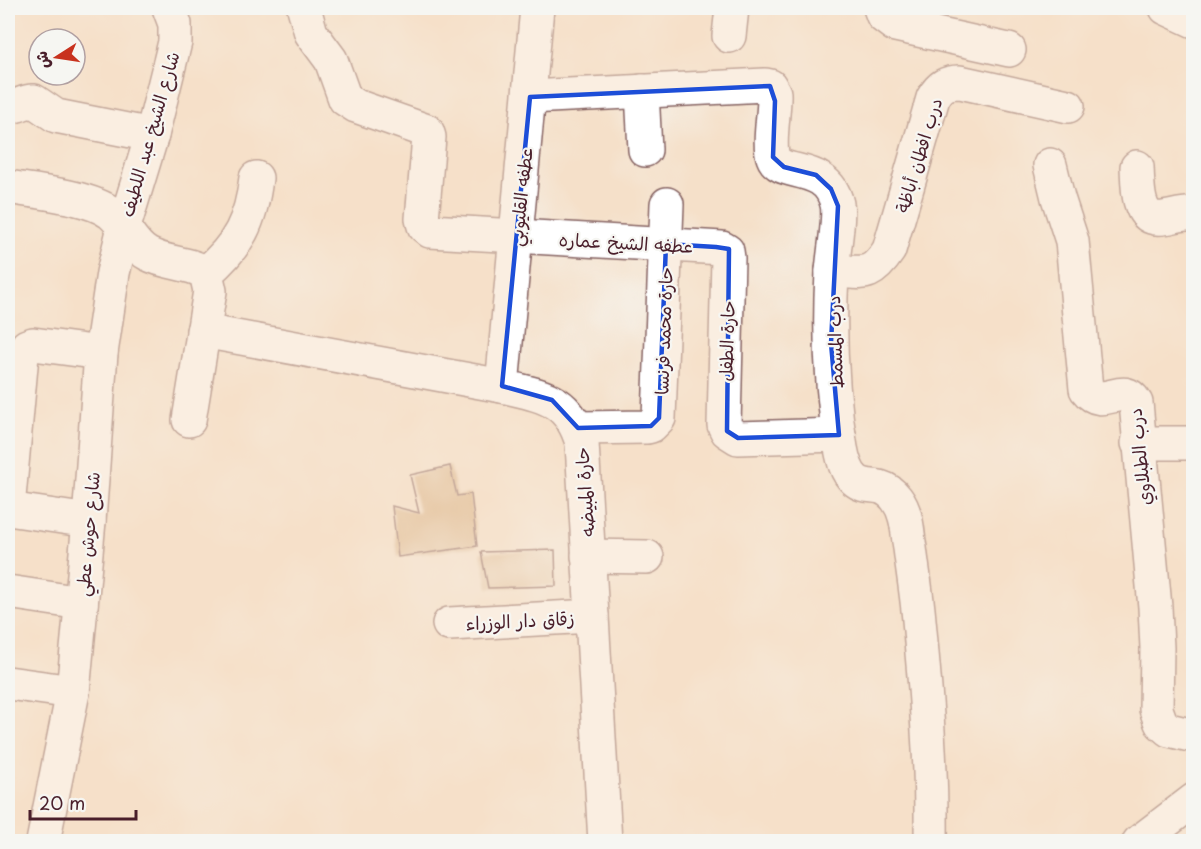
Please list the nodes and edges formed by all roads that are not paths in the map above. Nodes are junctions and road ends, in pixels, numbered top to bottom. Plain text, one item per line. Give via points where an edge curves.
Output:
1 (169, 8) edge
2 (304, 8) edge
3 (537, 8) edge
4 (880, 8) edge
5 (1009, 50) dead end
6 (642, 91) junction
7 (530, 97) junction
8 (8, 106) edge
9 (1068, 106) dead end
10 (152, 135) junction
11 (645, 150) dead end
12 (1050, 165) dead end
13 (1137, 167) dead end
14 (256, 178) dead end
15 (8, 187) edge
16 (667, 204) dead end
17 (1194, 214) edge
18 (124, 226) junction
19 (516, 237) junction
20 (666, 244) junction
21 (728, 258) joint
22 (832, 271) junction
23 (206, 273) junction
24 (203, 331) junction
25 (101, 353) junction
26 (502, 386) junction
27 (189, 420) dead end
28 (578, 428) junction
29 (11, 429) edge
30 (839, 435) junction
31 (1138, 443) junction
32 (1194, 443) edge
33 (8, 509) edge
34 (89, 521) junction
35 (588, 556) junction
36 (647, 557) dead end
37 (8, 592) edge
38 (81, 603) junction
39 (591, 616) junction
40 (449, 624) dead end
41 (8, 683) edge
42 (73, 692) junction
43 (1194, 736) edge
44 (1194, 800) edge
45 (1142, 841) edge
46 (43, 842) edge
47 (605, 842) edge
48 (931, 842) edge

1 - 10 street, شارع الشيخ عبد اللطيف via 175,24 175,42
2 - 19 street, عطفه الشيخ عماره via 311,33 331,60 345,99 427,131 424,226 430,231
3 - 7 street, عطفه القليوبي
4 - 5 street via 895,26
6 - 7 street, درب المسمط
6 - 11 street
6 - 22 street, درب المسمط via 770,86 775,101 776,163 816,175 831,189 838,206
7 - 19 street, عطفه القليوبي
8 - 10 street via 34,101 56,116
9 - 22 street, درب افطان أباظة via 960,82 949,82 939,88 889,250 868,273
10 - 18 street, شارع الشيخ عبد اللطيف
12 - 31 street, درب الطبلاوي via 1072,241 1086,389 1097,399 1125,394 1132,397
13 - 17 street via 1146,213 1155,218
14 - 23 street via 254,200 242,231 223,259
15 - 18 street via 98,206
16 - 20 street, حارة محمد فرنسا
18 - 23 street via 143,251
18 - 25 street, شارع حوش عطي
19 - 20 street, عطفه الشيخ عماره
19 - 26 street, عطفه القليوبي
20 - 21 street, عطفه الشيخ عماره via 722,248
20 - 28 street, حارة محمد فرنسا via 659,418 647,427
21 - 30 street, حارة الطفل via 724,425 727,431 738,438
22 - 30 street, درب المسمط via 831,343
23 - 24 street via 210,291
24 - 26 street, حارة المبيضه
24 - 27 street
25 - 29 street via 27,346 22,355
25 - 34 street, شارع حوش عطي
26 - 28 street, حارة المبيضه via 552,400
28 - 35 street, حارة المبيضه
29 - 33 street
30 - 48 street, درب المسمط via 846,468 854,480 882,487 897,498 905,517 924,675
31 - 32 street
31 - 43 street, درب الطبلاوي via 1155,607 1156,709 1161,723 1170,730
33 - 34 street
34 - 38 street, شارع حوش عطي
35 - 36 street
35 - 39 street, حارة المبيضه
37 - 38 street
38 - 42 street, شارع حوش عطي
39 - 40 street, زقاق دار الوزراء
39 - 47 street, حارة المبيضه
41 - 42 street
42 - 46 street, شارع حوش عطي
44 - 45 street

